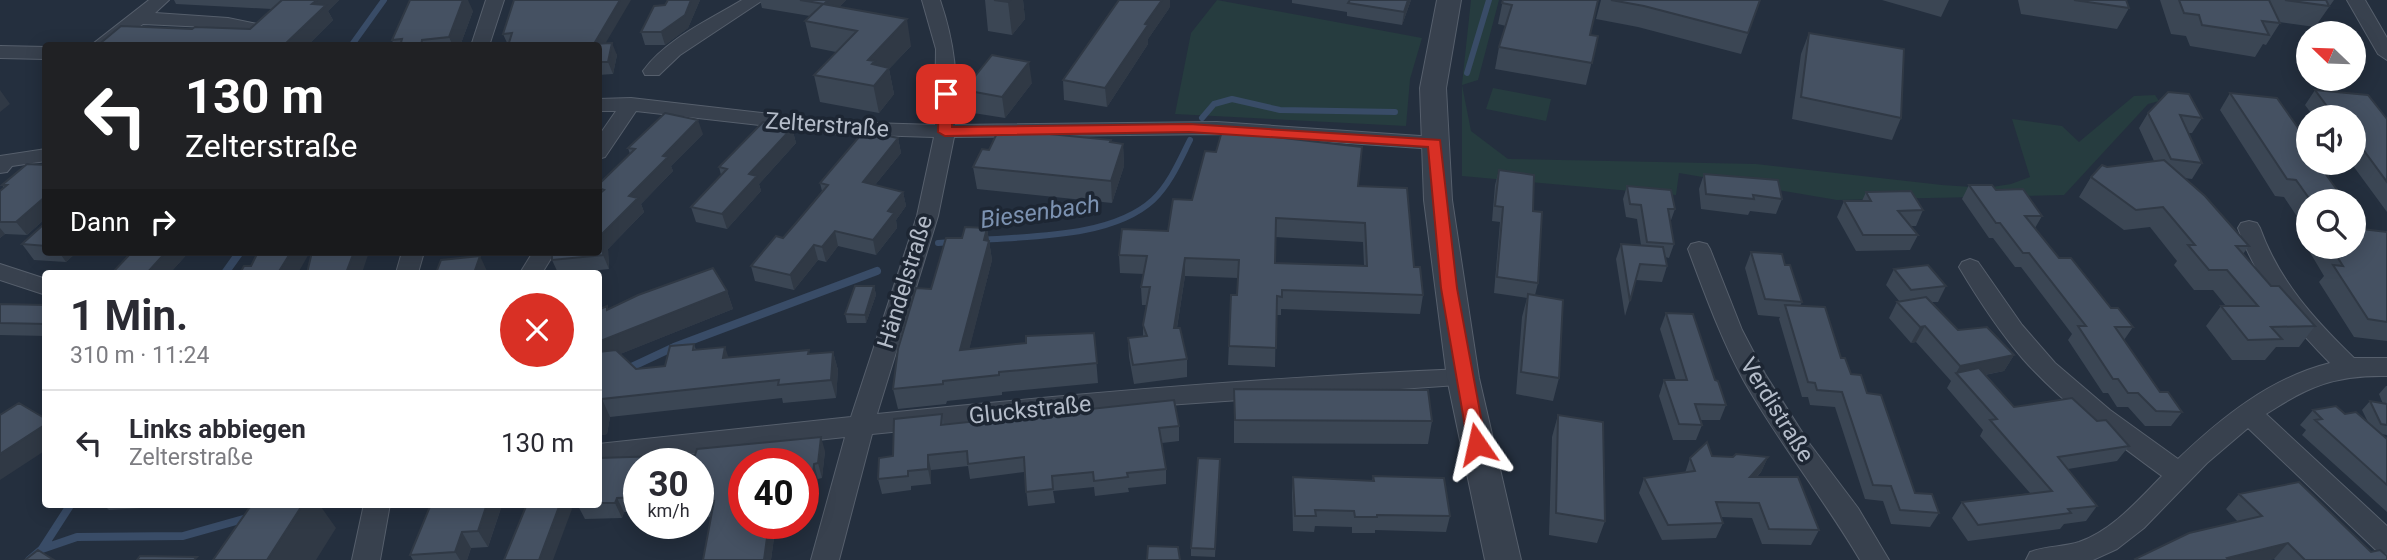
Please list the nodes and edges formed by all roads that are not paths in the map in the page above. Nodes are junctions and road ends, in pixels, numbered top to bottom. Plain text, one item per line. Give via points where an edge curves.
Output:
1 (160, 0) edge
2 (495, 0) edge
3 (754, 0) edge
4 (931, 0) edge
5 (1449, 0) edge
6 (2356, 0) edge
7 (139, 18) junction
8 (251, 28) edge
9 (106, 42) edge
10 (481, 42) edge
11 (0, 52) edge
12 (42, 53) edge
13 (2387, 54) edge
14 (652, 71) dead end
15 (631, 104) junction
16 (602, 105) edge
17 (945, 132) junction
18 (1435, 143) junction
19 (602, 147) edge
20 (42, 156) edge
21 (2, 163) edge
22 (2249, 228) dead end
23 (1699, 249) dead end
24 (1970, 267) dead end
25 (0, 272) edge
26 (42, 286) edge
27 (2387, 366) edge
28 (2349, 367) junction
29 (1463, 378) junction
30 (2248, 413) junction
31 (860, 428) junction
32 (602, 454) edge
33 (2179, 474) junction
34 (376, 508) edge
35 (2387, 543) edge
36 (2082, 557) edge
37 (366, 560) edge
38 (825, 560) edge
39 (1503, 560) edge
40 (1875, 560) edge
41 (2040, 560) edge

1 - 7 street
2 - 10 street
3 - 14 street via 673,51
4 - 17 street, Händelstraße via 946,55
5 - 18 street via 1433,89
6 - 13 street
7 - 8 street
7 - 9 street
11 - 12 street
15 - 16 street, Zelterstraße
15 - 17 street, Zelterstraße via 763,121
15 - 19 street
17 - 18 street, Zelterstraße via 1189,128
17 - 31 street, Händelstraße via 924,224
18 - 29 street
20 - 21 street
22 - 28 street via 2255,248 2288,304
23 - 40 street, Verdistraße via 1730,330 1755,378
24 - 33 street via 2031,351 2064,385
25 - 26 street
27 - 28 street
28 - 30 street via 2284,390
29 - 31 street, Gluckstraße via 1217,390
29 - 39 street
30 - 33 street
30 - 35 street
31 - 32 street, Gluckstraße
31 - 38 street, Händelstraße
33 - 36 street via 2149,508
34 - 37 street
36 - 41 street

